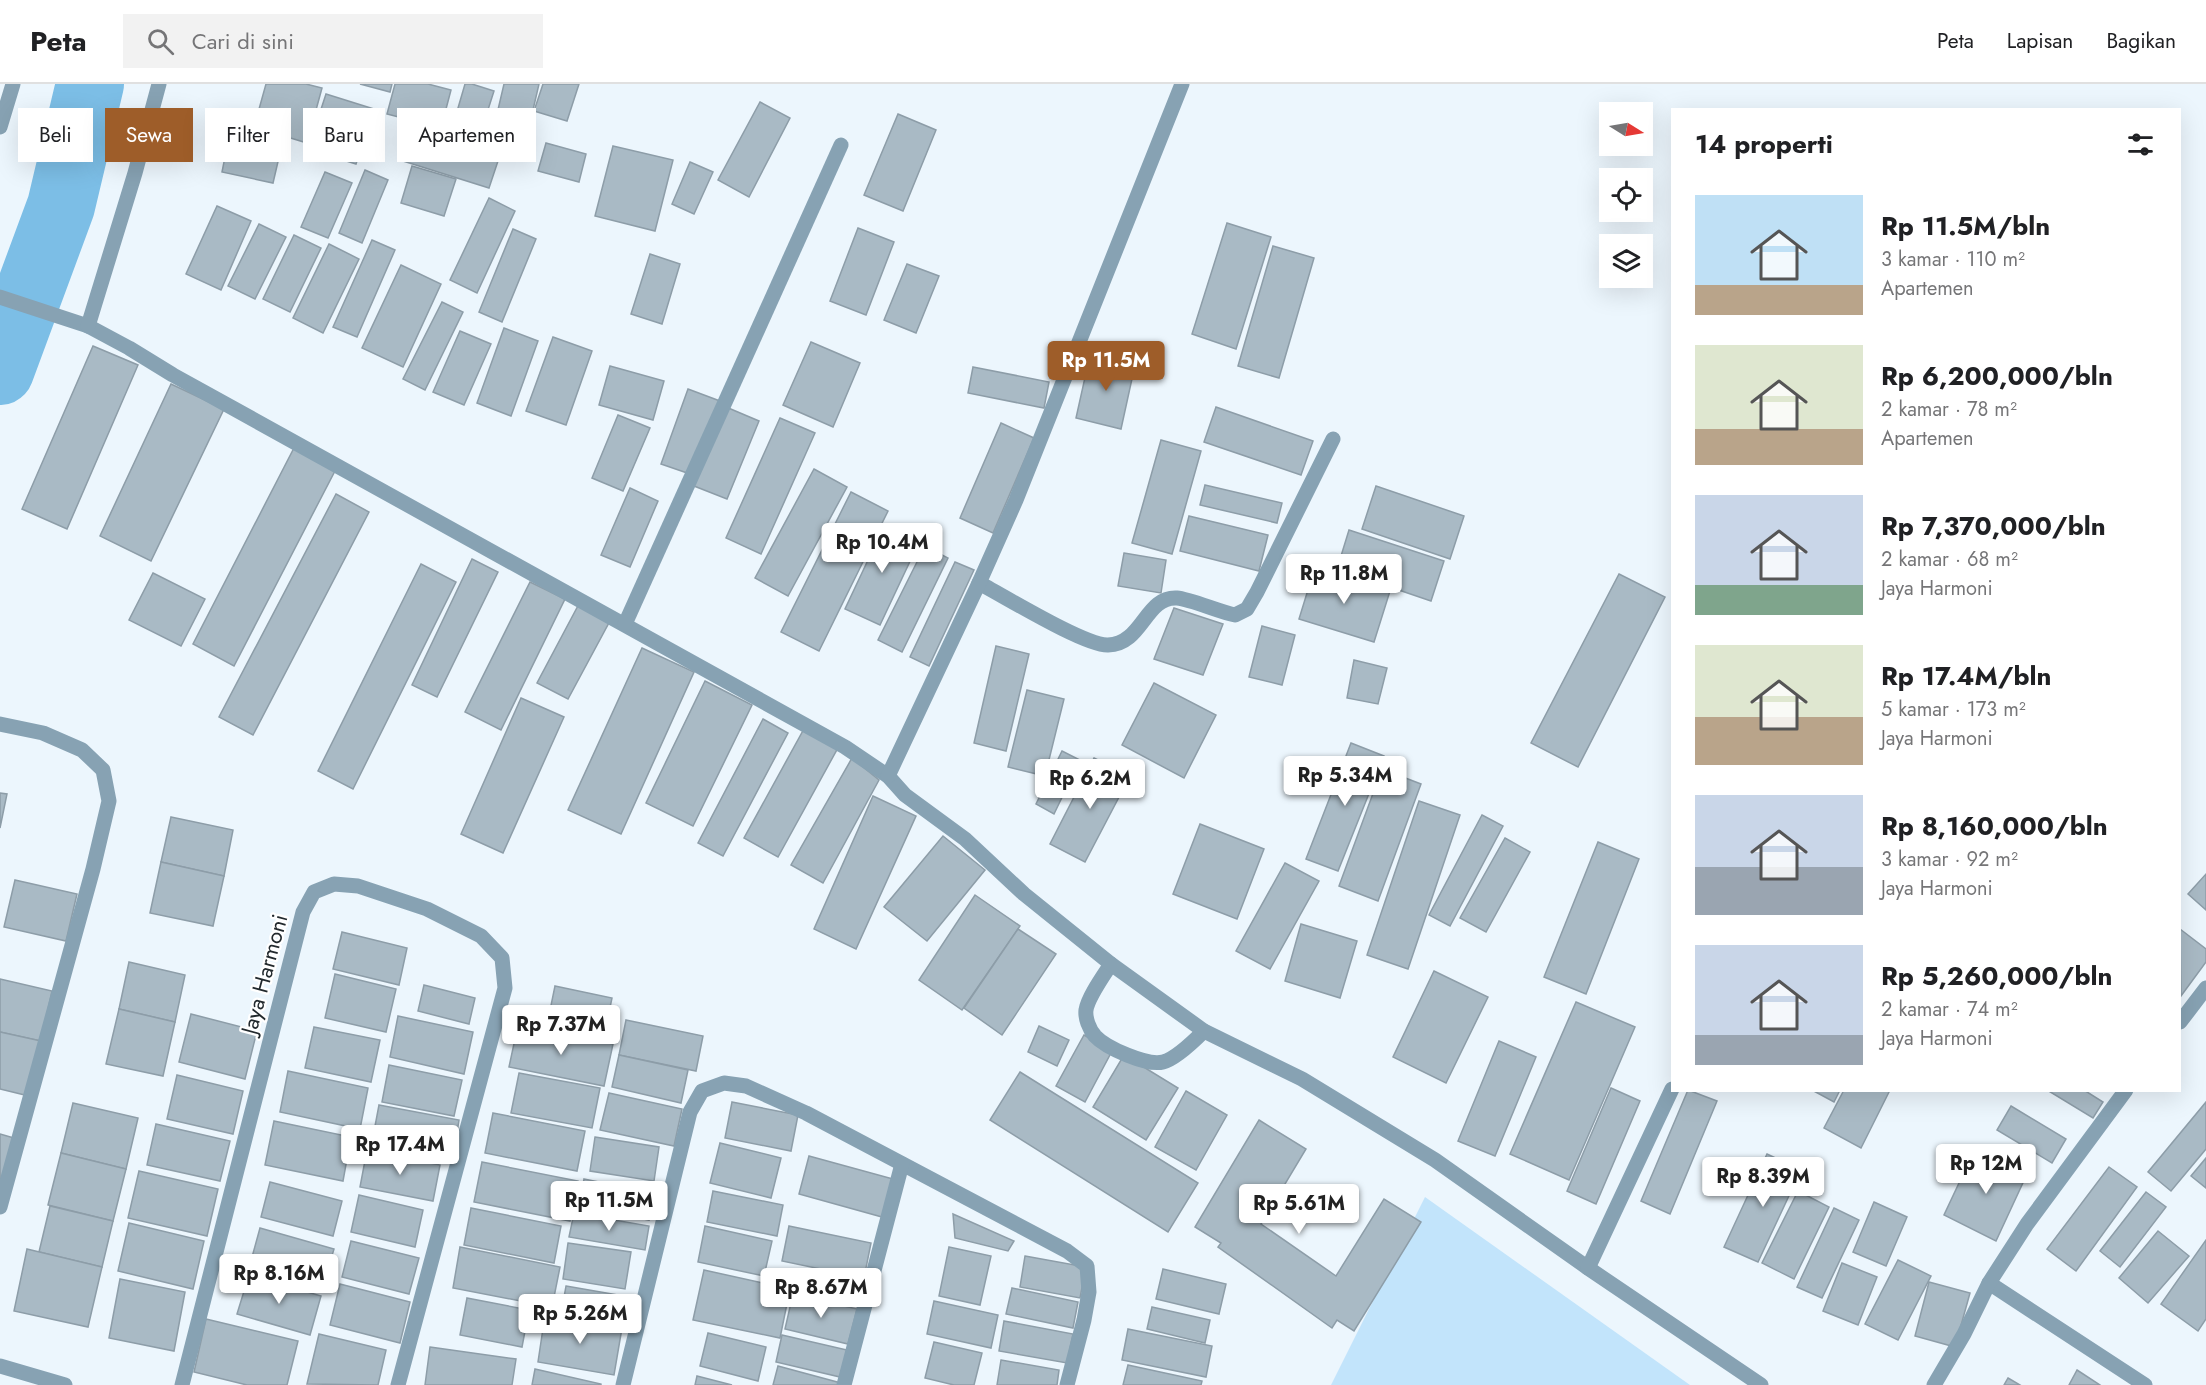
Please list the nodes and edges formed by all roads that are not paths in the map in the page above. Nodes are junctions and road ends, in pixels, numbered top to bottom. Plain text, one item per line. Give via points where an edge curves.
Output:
1 (13, 84) edge
2 (159, 84) edge
3 (1182, 84) edge
4 (0, 127) edge
5 (841, 146) dead end
6 (0, 297) edge
7 (88, 326) junction
8 (1333, 439) dead end
9 (979, 583) junction
10 (625, 624) junction
11 (0, 724) edge
12 (888, 776) junction
13 (1111, 964) junction
14 (2206, 988) edge
15 (2181, 1021) edge
16 (1204, 1031) junction
17 (1671, 1091) edge
18 (2125, 1092) edge
19 (902, 1164) junction
20 (0, 1207) edge
21 (1588, 1268) junction
22 (1989, 1282) junction
23 (0, 1366) edge
24 (65, 1385) edge
25 (182, 1385) edge
26 (398, 1385) edge
27 (623, 1385) edge
28 (844, 1385) edge
29 (1066, 1385) edge
30 (1761, 1385) edge
31 (1934, 1385) edge
32 (2145, 1385) edge

1 - 4 street
2 - 7 street
3 - 9 street
5 - 10 street
6 - 7 street
7 - 10 street
8 - 9 street via 1257,592 1247,609 1235,615 1178,598 1163,600 1126,641 1108,645 1088,641
9 - 12 street
10 - 12 street via 812,727
11 - 20 street via 43,733 82,750 103,770 109,801
12 - 13 street via 905,795 965,839 1024,894
13 - 16 street
13 - 16 street via 1086,1008 1087,1022 1106,1046 1136,1058 1164,1062
14 - 15 street
16 - 21 street via 1302,1079 1435,1160
17 - 21 street
18 - 22 street
19 - 27 street via 746,1086 724,1083 702,1091 690,1112
19 - 28 street
19 - 29 street via 1087,1266 1089,1292
21 - 30 street
22 - 31 street
22 - 32 street
23 - 24 street
25 - 26 street, Jaya Harmoni via 303,912 314,892 334,884 358,886 427,909 482,936 502,958 505,988

